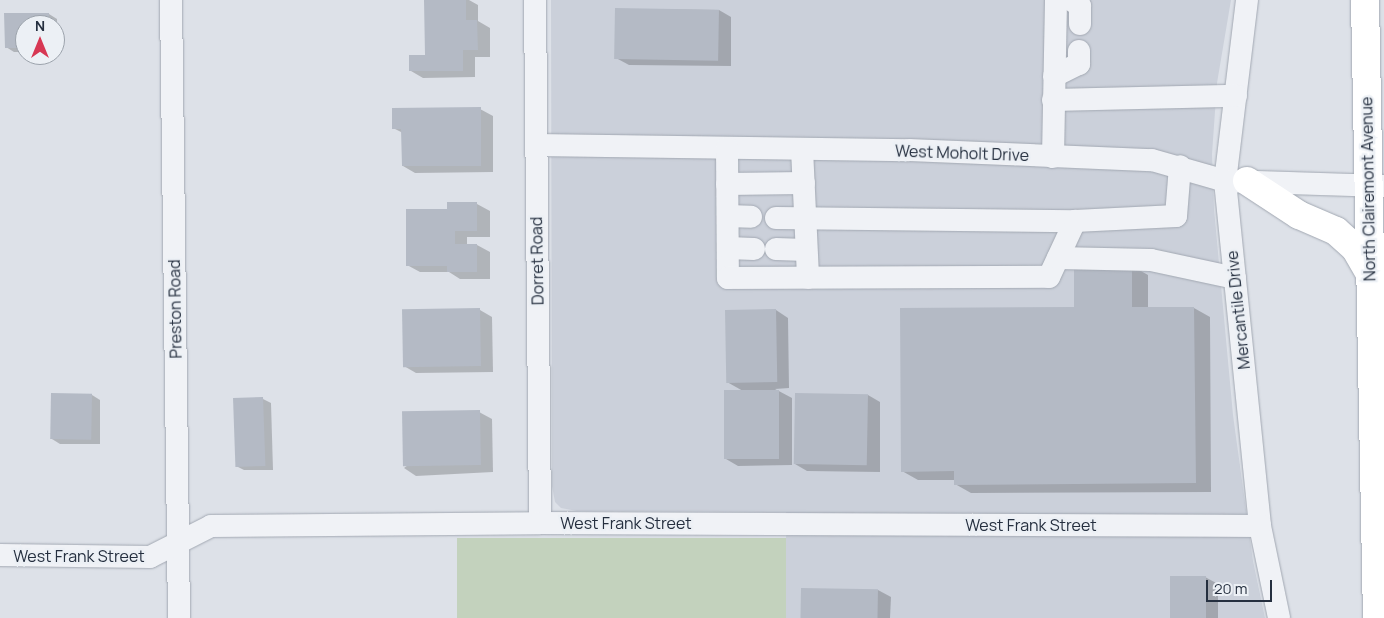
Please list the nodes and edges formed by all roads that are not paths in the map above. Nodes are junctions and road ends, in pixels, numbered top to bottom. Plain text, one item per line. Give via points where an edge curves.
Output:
1 (171, 0) edge
2 (535, 0) edge
3 (1056, 0) edge
4 (1071, 0) edge
5 (1247, 0) edge
6 (1364, 0) edge
7 (1080, 24) dead end
8 (1079, 51) dead end
9 (1054, 76) junction
10 (1236, 96) junction
11 (1053, 100) junction
12 (536, 145) junction
13 (728, 148) junction
14 (802, 149) junction
15 (1053, 157) junction
16 (1180, 166) junction
17 (1236, 181) junction
18 (804, 183) junction
19 (728, 184) junction
20 (1379, 189) edge
21 (728, 216) junction
22 (751, 217) dead end
23 (776, 218) dead end
24 (804, 218) junction
25 (1075, 221) junction
26 (728, 248) junction
27 (806, 250) junction
28 (1058, 258) junction
29 (1370, 274) junction
30 (808, 278) junction
31 (1234, 278) junction
32 (540, 523) junction
33 (1260, 526) junction
34 (178, 542) junction
35 (0, 555) edge
36 (179, 618) edge
37 (1279, 618) edge
38 (1377, 618) edge

1 - 34 street, Preston Road
2 - 12 street, Dorret Road
3 - 9 street
4 - 7 street via 1080,6
5 - 10 street, Mercantile Drive
6 - 20 main road, North Clairemont Avenue
8 - 9 street via 1079,64
9 - 11 street
10 - 11 street
10 - 17 street, Mercantile Drive
11 - 15 street
12 - 13 street, West Moholt Drive
12 - 32 street, Dorret Road
13 - 14 street, West Moholt Drive
13 - 19 street
14 - 15 street, West Moholt Drive
14 - 18 street
15 - 16 street, West Moholt Drive via 1152,160
16 - 17 street, West Moholt Drive
16 - 25 street via 1176,216
17 - 20 street, West Moholt Drive
17 - 29 main road via 1298,215 1336,231 1355,248
17 - 31 street, Mercantile Drive
18 - 19 street
18 - 24 street
19 - 21 street
20 - 29 main road, North Clairemont Avenue
21 - 22 street
21 - 26 street
23 - 24 street
24 - 25 street
24 - 27 street
25 - 28 street
26 - 27 street
26 - 30 street via 728,278
27 - 30 street
28 - 30 street via 1049,277
28 - 31 street via 1152,260
29 - 38 main road, North Clairemont Avenue
31 - 33 street, Mercantile Drive
32 - 33 street, West Frank Street
32 - 34 street, West Frank Street via 211,526
33 - 37 street, Mercantile Drive
34 - 35 street, West Frank Street via 150,557
34 - 36 street, Preston Road

